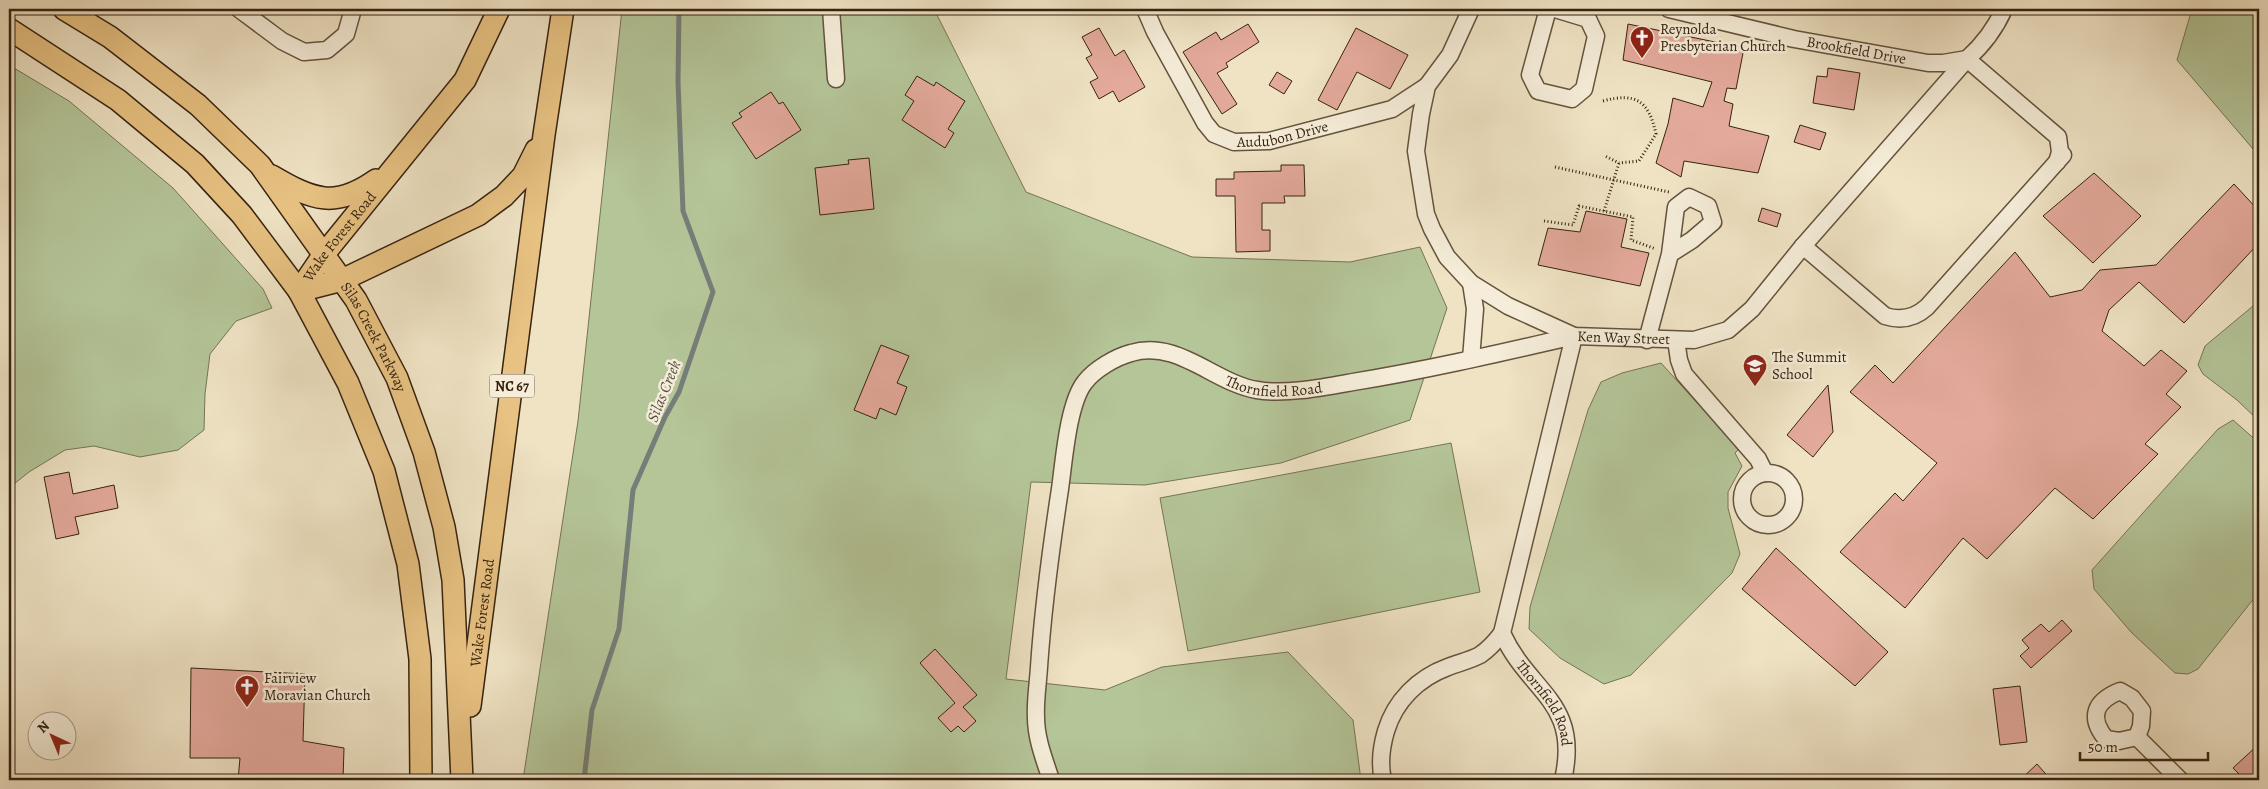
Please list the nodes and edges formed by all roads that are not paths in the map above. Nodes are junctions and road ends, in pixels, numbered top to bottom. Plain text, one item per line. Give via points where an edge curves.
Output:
1 (64, 9) edge
2 (240, 9) edge
3 (353, 9) edge
4 (498, 9) edge
5 (563, 9) edge
6 (831, 9) edge
7 (1145, 9) edge
8 (1471, 9) edge
9 (1548, 9) edge
10 (1555, 9) edge
11 (1669, 9) edge
12 (2004, 9) edge
13 (9, 29) edge
14 (1967, 59) junction
15 (836, 79) dead end
16 (1427, 86) junction
17 (544, 135) junction
18 (2070, 148) dead end
19 (2057, 162) junction
20 (393, 169) junction
21 (264, 172) junction
22 (1802, 246) junction
23 (324, 254) junction
24 (1670, 254) road end
25 (342, 280) junction
26 (1471, 282) junction
27 (298, 291) junction
28 (1574, 336) junction
29 (1647, 340) junction
30 (1676, 340) junction
31 (1471, 359) junction
32 (1765, 473) dead end
33 (1502, 633) junction
34 (2137, 737) dead end
35 (462, 772) edge
36 (421, 780) edge
37 (1051, 780) edge
38 (1384, 780) edge
39 (1563, 780) edge
40 (2180, 780) edge

1 - 21 main road, Silas Creek Parkway via 110,37 198,105
2 - 3 street via 282,41 304,52 326,50 346,34
4 - 20 main road, Wake Forest Road via 465,80
5 - 17 main road, Wake Forest Road / NC 67
6 - 15 street
7 - 16 street, Audubon Drive via 1205,123 1214,134 1234,142 1269,141 1392,109
8 - 16 street, Ken Way Street via 1450,55
9 - 10 street via 1530,75 1538,91 1572,100 1584,89 1596,36 1588,19
11 - 14 street, Brookfield Drive via 1794,39 1928,63
12 - 14 street, Ken Way Street via 1990,34
13 - 27 main road via 118,100 195,164 242,215
14 - 19 street via 2058,138 2060,152
14 - 22 street, Ken Way Street
16 - 26 street, Ken Way Street via 1416,152 1426,214 1447,257
17 - 25 main road, Wake Forest Road via 523,176 504,196 478,215
17 - 35 main road, Wake Forest Road / NC 67
18 - 19 street
19 - 22 street via 1927,307 1910,317 1885,316
20 - 21 main road via 351,196 335,200 298,192
20 - 23 main road, Wake Forest Road
21 - 23 main road, Silas Creek Parkway
22 - 30 street, Ken Way Street via 1740,322 1715,336
23 - 25 main road, Silas Creek Parkway
23 - 27 main road, Wake Forest Road
24 - 29 street
25 - 27 main road, Wake Forest Road
25 - 35 main road, Silas Creek Parkway via 356,300 396,378 424,452 444,527 454,590
26 - 28 street, Ken Way Street via 1508,306
26 - 31 street via 1475,309
27 - 36 main road via 348,383 380,463 408,564 420,659
28 - 29 street, Ken Way Street
28 - 31 street, Thornfield Road
28 - 33 street
29 - 30 street, Ken Way Street
30 - 32 street via 1684,374 1758,459
31 - 37 street, Thornfield Road via 1410,373 1272,391 1242,386 1172,354 1148,350 1125,355 1084,382 1068,432 1040,648 1036,718
33 - 38 street via 1478,656 1444,668 1408,692 1389,722 1383,741 1380,756
33 - 39 street, Thornfield Road via 1509,648 1554,703 1562,722 1567,753
34 - 40 street

